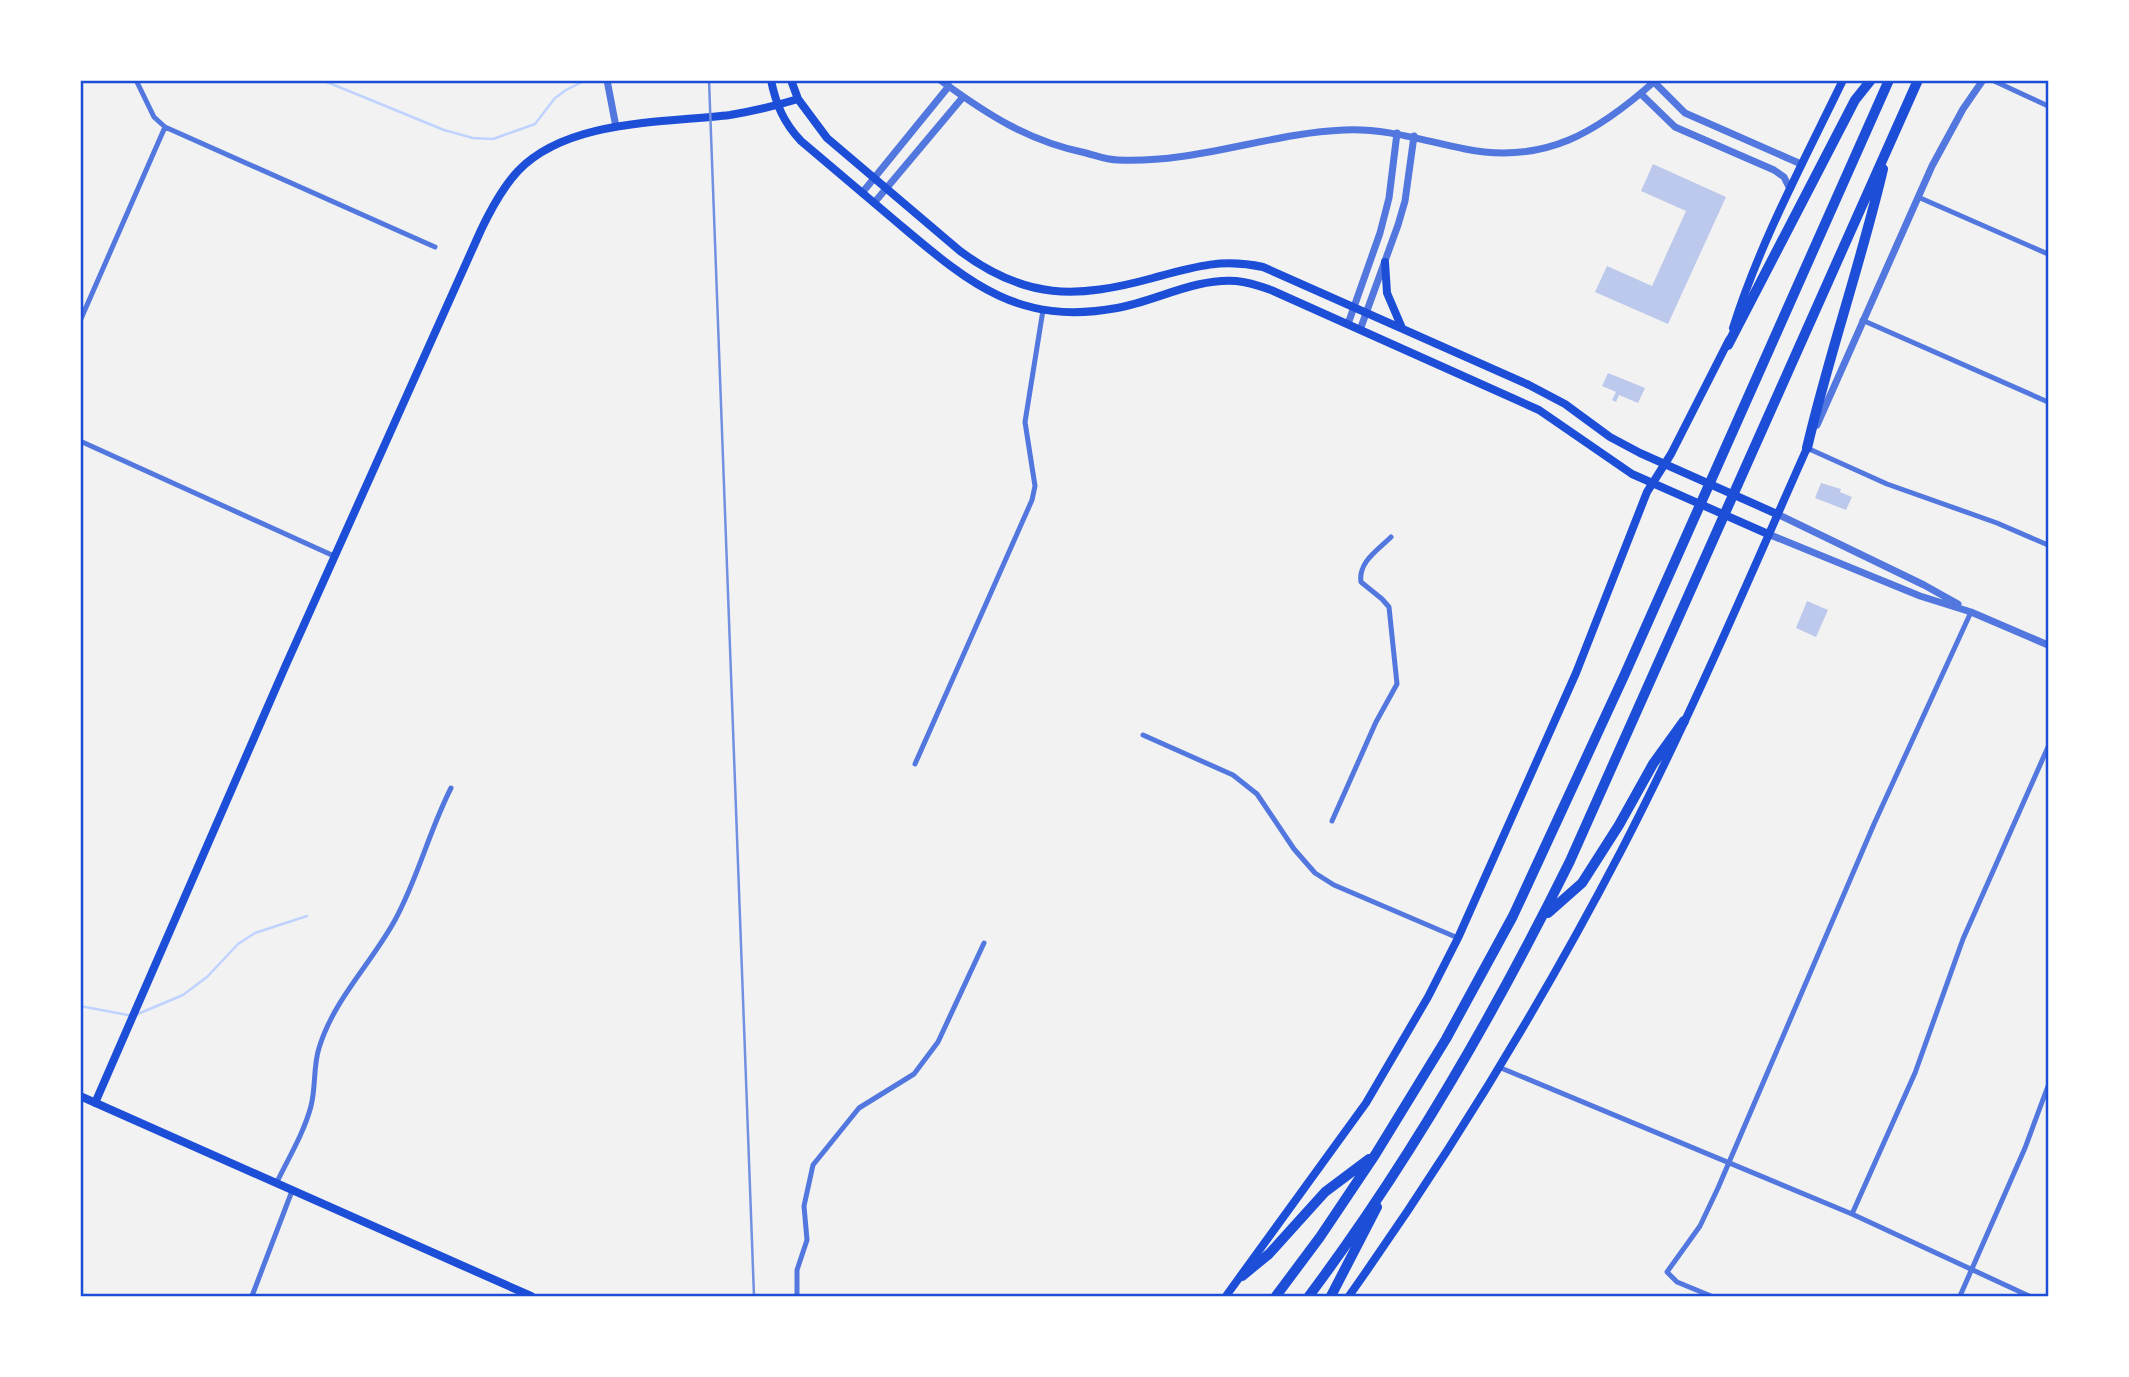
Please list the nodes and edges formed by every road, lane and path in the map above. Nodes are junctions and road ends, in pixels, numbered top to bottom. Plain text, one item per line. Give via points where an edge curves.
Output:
1 (136, 80) edge
2 (607, 80) edge
3 (771, 80) edge
4 (791, 80) edge
5 (940, 80) edge
6 (1843, 80) edge
7 (1871, 80) edge
8 (1889, 80) edge
9 (1918, 80) edge
10 (1983, 80) edge
11 (1992, 80) edge
12 (1655, 81) edge
13 (949, 86) junction
14 (1641, 94) junction
15 (963, 97) junction
16 (798, 99) junction
17 (777, 106) junction
18 (2049, 106) edge
19 (165, 127) junction
20 (616, 127) junction
21 (1397, 133) junction
22 (1414, 136) junction
23 (1889, 144) junction
24 (1801, 164) junction
25 (874, 178) junction
26 (886, 189) junction
27 (1790, 189) junction
28 (862, 193) junction
29 (1918, 197) junction
30 (874, 203) junction
31 (435, 247) dead end
32 (2049, 254) edge
33 (1385, 262) junction
34 (1354, 307) junction
35 (1043, 310) junction
36 (1367, 313) junction
37 (1862, 320) junction
38 (80, 321) edge
39 (1348, 324) junction
40 (1402, 328) junction
41 (1360, 330) junction
42 (1728, 345) junction
43 (2049, 402) edge
44 (80, 441) edge
45 (1807, 448) junction
46 (1665, 463) junction
47 (1653, 483) junction
48 (1777, 514) junction
49 (1768, 534) junction
50 (1391, 537) dead end
51 (2049, 545) edge
52 (334, 556) junction
53 (1971, 612) junction
54 (2049, 645) edge
55 (1684, 721) junction
56 (1143, 735) dead end
57 (2049, 747) edge
58 (915, 764) dead end
59 (451, 788) dead end
60 (1332, 821) dead end
61 (1542, 918) junction
62 (1458, 938) junction
63 (984, 943) dead end
64 (1501, 1068) junction
65 (2049, 1086) edge
66 (80, 1096) edge
67 (95, 1103) junction
68 (1375, 1155) junction
69 (1728, 1163) junction
70 (1396, 1169) junction
71 (276, 1184) junction
72 (292, 1191) junction
73 (1852, 1214) junction
74 (1972, 1271) junction
75 (1242, 1276) junction
76 (252, 1297) edge
77 (531, 1297) edge
78 (797, 1297) edge
79 (1226, 1297) edge
80 (1276, 1297) edge
81 (1309, 1297) edge
82 (1331, 1297) edge
83 (1349, 1297) edge
84 (1711, 1297) edge
85 (1960, 1297) edge
86 (2029, 1297) edge

1 - 19 street via 154,117
2 - 20 street
3 - 17 main road
4 - 16 main road
5 - 13 street
6 - 24 main road
7 - 42 highway via 1855,100
8 - 68 highway via 1545,850 1471,995
9 - 23 highway
10 - 29 street
11 - 18 street
12 - 14 street
12 - 24 street via 1685,113
13 - 15 street
13 - 25 street
14 - 22 street via 1612,118 1570,141 1525,152 1464,149
14 - 27 street via 1675,127 1774,170
15 - 21 street via 1003,124 1045,143 1116,160 1160,158 1342,130
15 - 26 street
16 - 17 main road
16 - 25 main road via 827,138
17 - 20 main road
17 - 28 main road via 802,141
19 - 31 street
19 - 38 street
20 - 52 main road via 557,145 520,169 506,185 481,230
21 - 22 street
21 - 34 street via 1389,198
22 - 33 street via 1405,201
23 - 45 highway
23 - 61 highway
24 - 27 main road
25 - 26 main road
25 - 28 street
26 - 30 street
26 - 34 main road via 978,265 1022,285 1089,292 1228,262 1263,267
27 - 42 main road via 1742,298
28 - 30 main road
29 - 32 street
29 - 37 street
30 - 35 main road via 982,289
33 - 36 street
33 - 40 main road via 1387,293
34 - 36 main road
34 - 39 street
35 - 39 main road via 1090,312 1202,284 1236,281 1272,290
35 - 58 street via 1025,422 1035,486 1032,500
36 - 40 main road
36 - 41 street
37 - 43 street
37 - 45 street
39 - 41 main road
40 - 46 main road via 1528,385 1616,440
41 - 47 main road via 1539,410 1618,466
42 - 46 main road
44 - 52 street
45 - 48 main road
45 - 51 street via 1887,484
46 - 47 main road
46 - 48 main road
47 - 49 main road
47 - 62 main road via 1589,643
48 - 49 main road
48 - 53 street
49 - 53 street
49 - 55 main road
50 - 60 street via 1360,573 1361,582 1390,607 1397,684
52 - 67 main road
53 - 54 street
53 - 69 street
55 - 61 highway via 1582,883
55 - 64 main road via 1621,852
56 - 62 street via 1233,775 1257,794 1315,873 1334,886
57 - 73 street via 1963,939 1915,1073
59 - 71 street via 396,919 342,997 319,1048 312,1105
61 - 70 highway via 1482,1029
62 - 75 main road via 1366,1103
63 - 78 street via 938,1042 915,1073 859,1108 813,1165 804,1206 807,1240 797,1270
64 - 69 street
64 - 83 main road
65 - 74 street
66 - 67 main road
67 - 71 main road
68 - 75 highway via 1325,1192 1269,1254
68 - 80 highway
69 - 73 street
69 - 84 street via 1700,1226 1667,1272 1677,1282
70 - 81 highway
70 - 82 highway
71 - 72 main road
72 - 76 street
72 - 77 main road
73 - 74 street
74 - 85 street
74 - 86 street
75 - 79 main road

